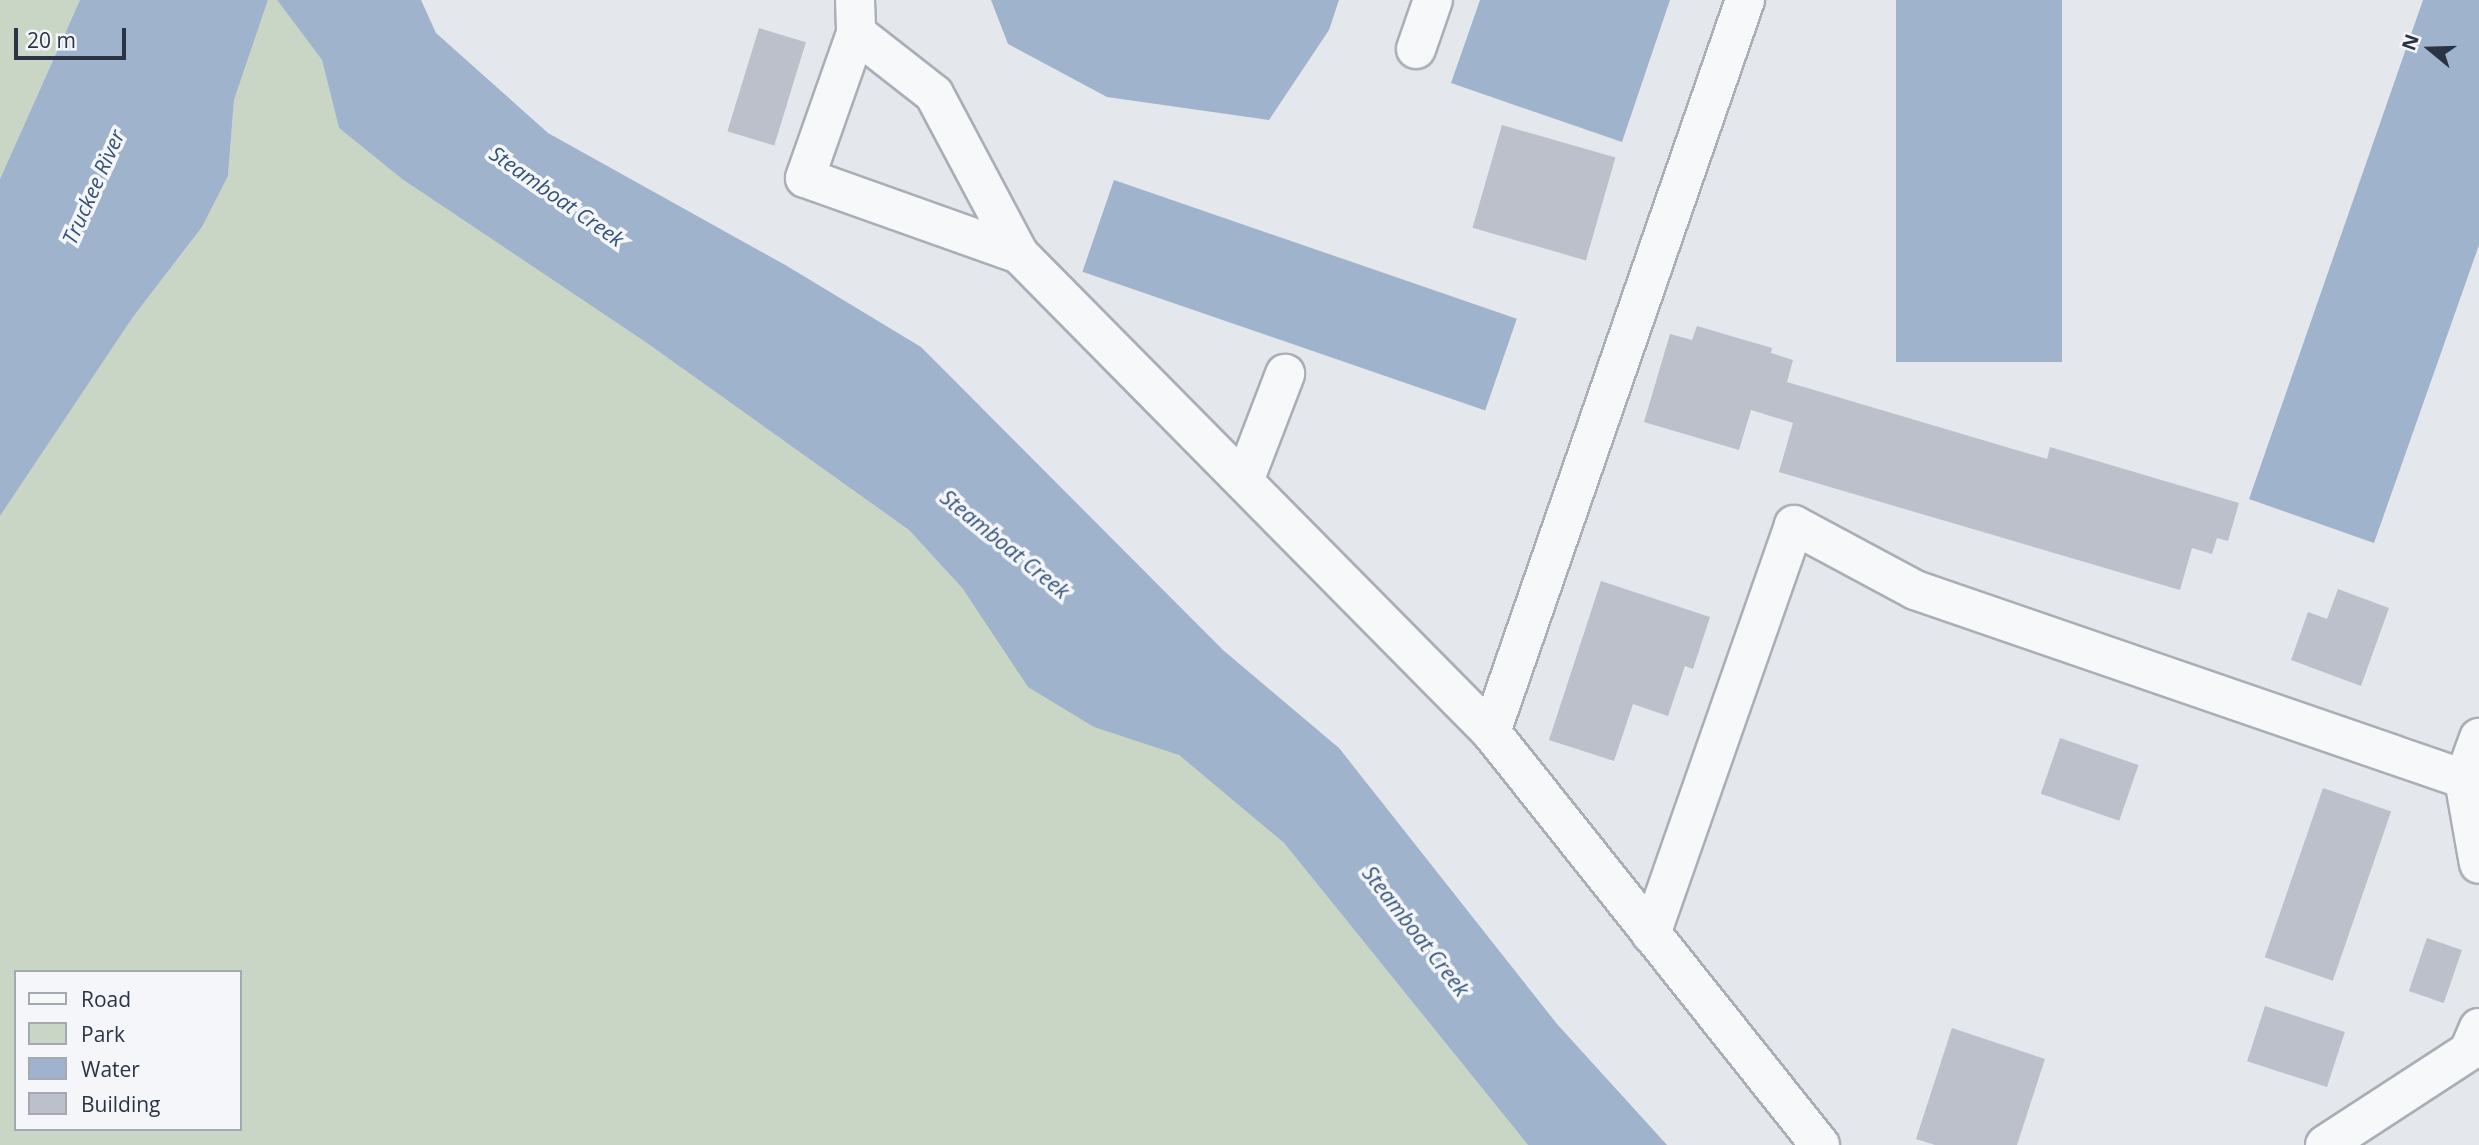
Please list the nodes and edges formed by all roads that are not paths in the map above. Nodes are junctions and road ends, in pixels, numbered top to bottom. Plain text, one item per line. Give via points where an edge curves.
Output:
1 (1433, 0) edge
2 (1745, 0) edge
3 (856, 16) edge
4 (1416, 49) dead end
5 (1019, 254) junction
6 (1285, 374) dead end
7 (1244, 481) junction
8 (1492, 732) junction
9 (2479, 737) edge
10 (2464, 779) junction
11 (2479, 864) edge
12 (1651, 934) junction
13 (2479, 1028) edge
14 (1820, 1145) edge
15 (2325, 1145) edge

1 - 4 street
2 - 8 street
3 - 5 street via 934,94
3 - 5 street via 805,178
5 - 7 street
6 - 7 street
7 - 8 street
8 - 12 street
9 - 10 street
10 - 11 street
10 - 12 street via 1915,590 1794,525
12 - 14 street
13 - 15 street via 2469,1051

